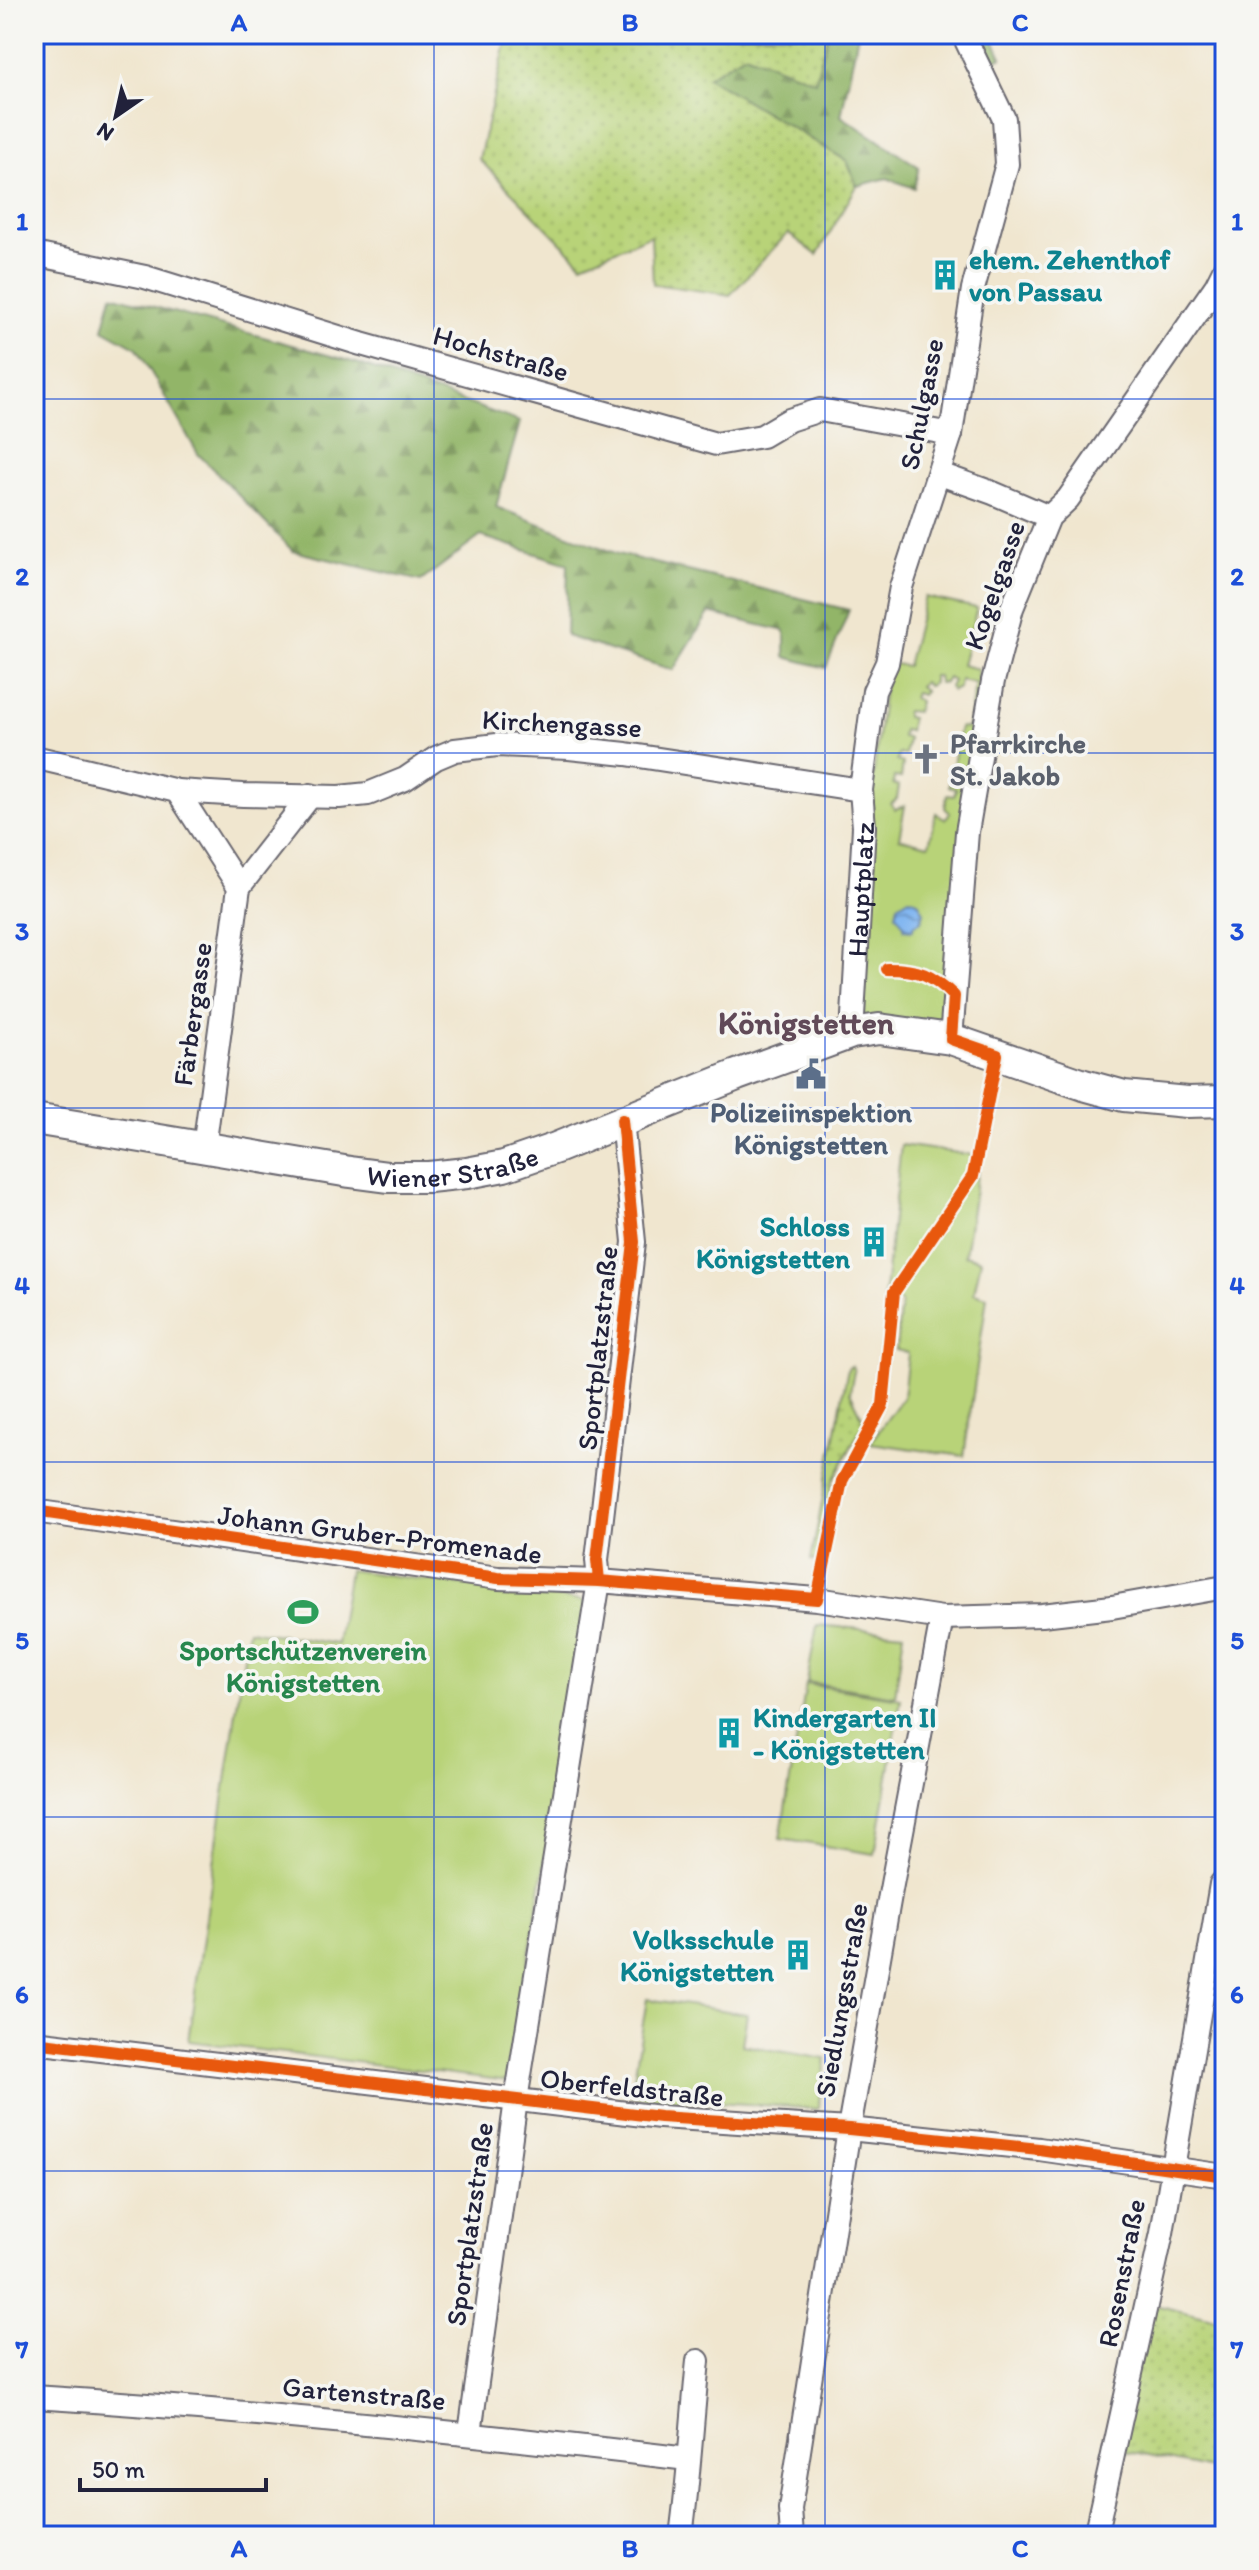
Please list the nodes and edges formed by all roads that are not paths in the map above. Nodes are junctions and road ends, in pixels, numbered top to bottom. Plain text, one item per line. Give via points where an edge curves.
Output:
1 (963, 34) edge
2 (34, 254) edge
3 (1225, 268) edge
4 (951, 434) junction
5 (940, 474) junction
6 (1049, 517) junction
7 (34, 757) edge
8 (861, 790) junction
9 (177, 791) junction
10 (311, 795) junction
11 (239, 887) junction
12 (852, 1033) junction
13 (951, 1039) junction
14 (1225, 1101) edge
15 (34, 1119) edge
16 (622, 1120) junction
17 (204, 1148) junction
18 (34, 1511) edge
19 (599, 1581) junction
20 (1225, 1587) edge
21 (942, 1618) junction
22 (1225, 1879) edge
23 (34, 2042) edge
24 (516, 2100) junction
25 (849, 2129) junction
26 (1171, 2167) junction
27 (1225, 2176) edge
28 (698, 2361) dead end
29 (34, 2397) edge
30 (470, 2433) junction
31 (688, 2459) junction
32 (681, 2536) edge
33 (792, 2536) edge
34 (1095, 2536) edge

1 - 4 street, Schulgasse via 1004,119 1007,164 973,289
2 - 4 street, Hochstraße via 145,277 716,444 762,436 820,410
3 - 6 street, Kogelgasse via 1068,499
4 - 5 street, Schulgasse
5 - 6 street
5 - 8 street, Schulgasse via 901,587 887,663 874,691
6 - 13 street, Kogelgasse via 1012,608 993,681 967,832
7 - 9 street, Kirchengasse
8 - 10 street, Kirchengasse via 626,754 497,745 455,750 397,784 368,794
8 - 12 street, Hauptplatz via 864,827
9 - 10 street, Kirchengasse
9 - 11 street
10 - 11 street
11 - 17 street, Färbergasse
12 - 13 main road via 879,1029
12 - 16 main road, Wiener Straße
13 - 14 main road via 1124,1096
15 - 17 main road, Wiener Straße
16 - 17 main road, Wiener Straße via 504,1166 429,1177 388,1177
16 - 19 street, Sportplatzstraße via 634,1242 597,1560
18 - 19 street, Johann Gruber-Promenade via 498,1578
19 - 21 street, Johann Gruber-Promenade via 817,1599
19 - 24 street, Sportplatzstraße
20 - 21 street, Johann Gruber-Promenade via 1056,1614
21 - 25 street, Siedlungsstraße
22 - 26 street, Rosenstraße
23 - 24 street, Oberfeldstraße
24 - 25 street, Oberfeldstraße via 660,2117
24 - 30 street, Sportplatzstraße
25 - 26 street, Oberfeldstraße
25 - 33 street, Siedlungsstraße via 790,2509
26 - 27 street, Oberfeldstraße
26 - 34 street, Rosenstraße via 1162,2233
28 - 31 street
29 - 30 street, Gartenstraße
30 - 31 street, Gartenstraße
31 - 32 street

